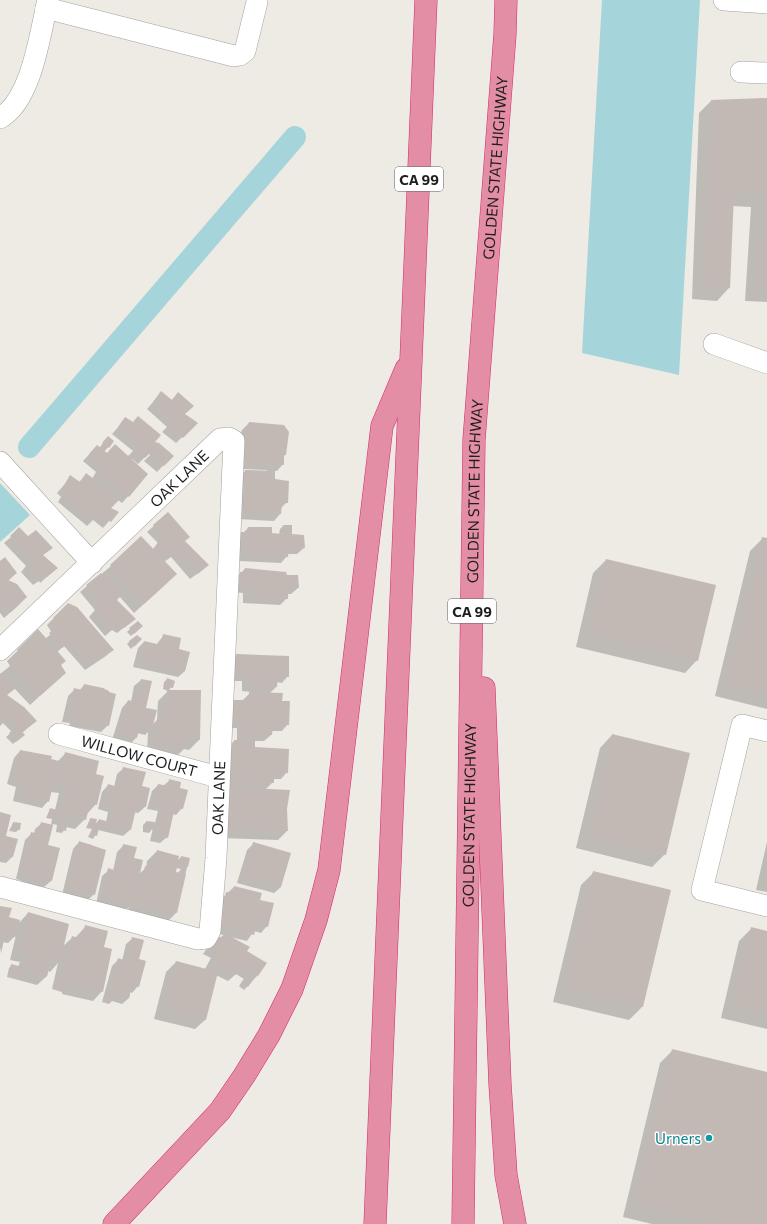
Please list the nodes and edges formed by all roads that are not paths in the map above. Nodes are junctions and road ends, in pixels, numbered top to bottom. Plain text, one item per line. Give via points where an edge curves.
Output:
1 (426, 0) edge
2 (506, 0) edge
3 (724, 0) edge
4 (255, 1) edge
5 (47, 4) edge
6 (767, 4) edge
7 (741, 72) dead end
8 (767, 73) edge
9 (0, 118) edge
10 (714, 344) dead end
11 (411, 357) junction
12 (767, 363) edge
13 (474, 440) junction
14 (0, 462) edge
15 (92, 563) junction
16 (0, 650) edge
17 (767, 731) edge
18 (59, 734) dead end
19 (218, 777) junction
20 (0, 888) edge
21 (767, 906) edge
22 (114, 1224) edge
23 (375, 1224) edge
24 (463, 1224) edge
25 (514, 1224) edge

1 - 11 highway, CA 99
2 - 13 highway, GOLDEN STATE HIGHWAY / CA 99 via 506,34
3 - 6 lane
4 - 5 lane via 244,51 234,56
5 - 9 lane via 25,87 16,104
7 - 8 lane
10 - 12 lane
11 - 22 highway via 382,426 329,870 316,920 295,982 269,1035 220,1111
11 - 23 highway, CA 99
13 - 24 highway, GOLDEN STATE HIGHWAY / CA 99
13 - 25 highway via 500,1084 506,1175
14 - 15 lane
15 - 16 lane, OAK LANE
15 - 19 lane, OAK LANE via 227,442
17 - 21 lane via 742,725 702,890
18 - 19 lane, WILLOW COURT
19 - 20 lane, OAK LANE via 216,858 210,931 206,938 198,939

